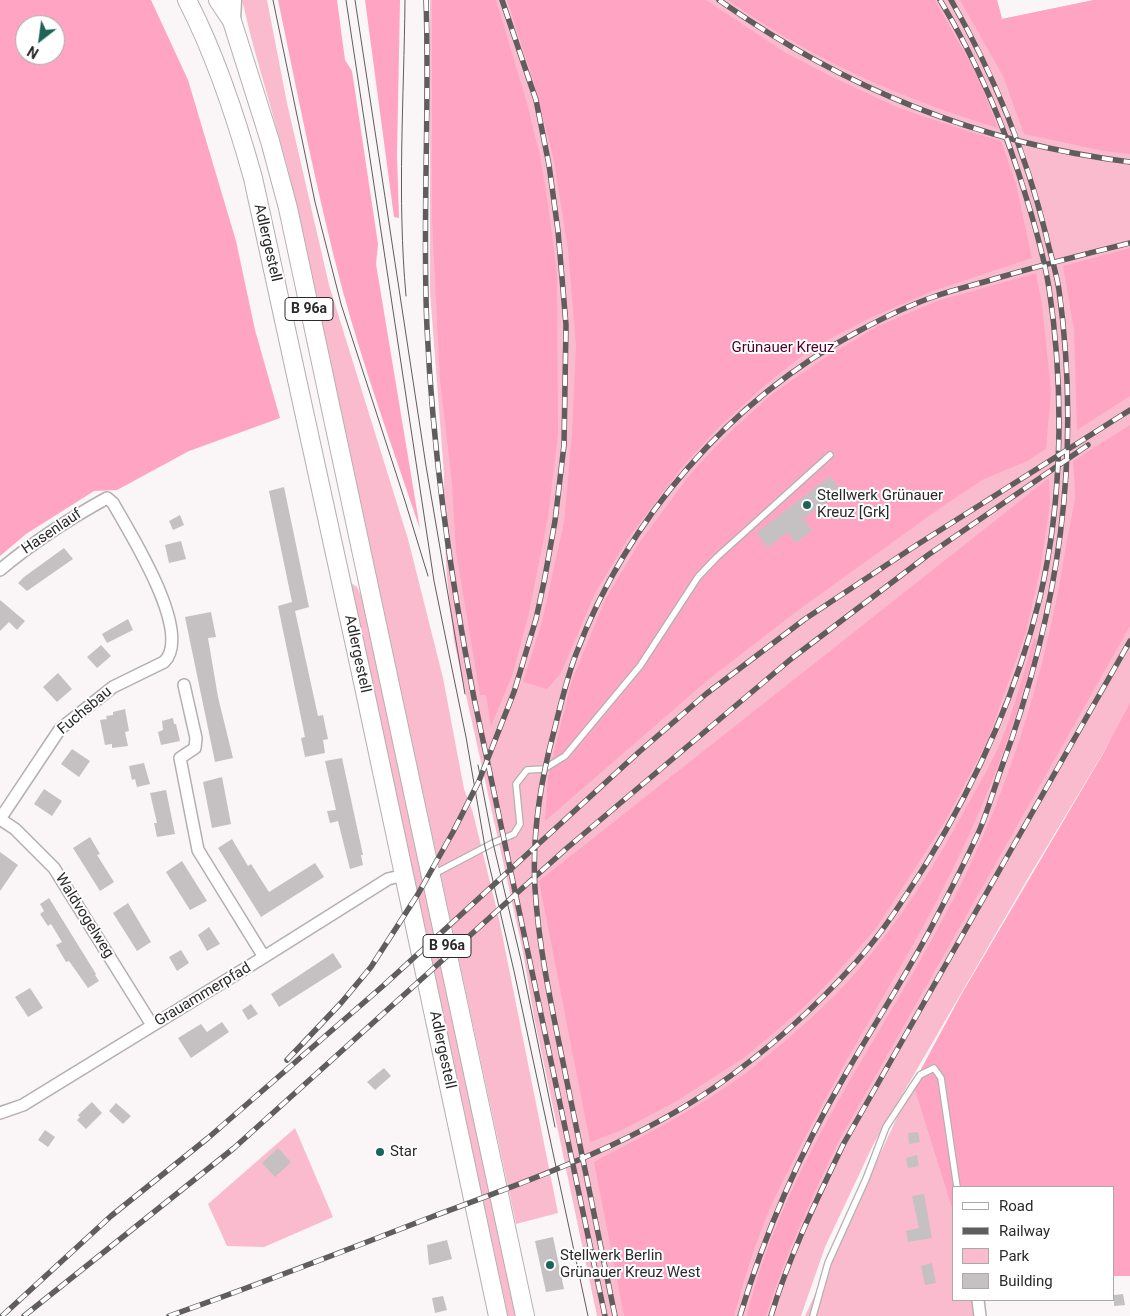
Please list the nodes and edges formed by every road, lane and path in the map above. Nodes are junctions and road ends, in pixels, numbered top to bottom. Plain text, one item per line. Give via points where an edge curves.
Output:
1 (187, 0) edge
2 (218, 0) edge
3 (233, 0) edge
4 (232, 21) junction
5 (830, 455) dead end
6 (345, 478) junction
7 (320, 482) junction
8 (0, 570) edge
9 (171, 650) joint
10 (184, 685) dead end
11 (0, 819) edge
12 (404, 874) junction
13 (432, 875) junction
14 (264, 957) junction
15 (152, 1026) junction
16 (0, 1113) edge
17 (957, 1186) edge
18 (978, 1301) edge
19 (498, 1316) edge
20 (525, 1316) edge
21 (813, 1316) edge
22 (980, 1316) edge

1 - 7 main road, Adlergestell / B 96a via 221,79 253,178
2 - 4 main road, Adlergestell / B 96a
3 - 4 main road, Adlergestell
4 - 6 main road, Adlergestell / B 96a via 288,208
5 - 13 lane via 698,577 640,666 565,756 544,769 527,770 521,777 516,784 520,824 514,834
6 - 7 main road
6 - 13 main road, Adlergestell / B 96a
7 - 12 main road, Adlergestell / B 96a
8 - 9 street, Hasenlauf via 59,526 107,498 113,502 158,587 170,616
9 - 11 street, Fuchsbau via 164,662 113,687 60,729
10 - 14 street via 196,738 195,748 180,758 198,850
11 - 15 street, Waldvogelweg via 15,829 54,868
12 - 14 street, Grauammerpfad via 388,879
12 - 19 main road, Adlergestell / B 96a
13 - 20 main road, Adlergestell / B 96a
14 - 15 street, Grauammerpfad
15 - 16 street, Grauammerpfad via 23,1105
17 - 21 lane via 942,1078 934,1068 920,1075 886,1127 828,1263
18 - 22 street

